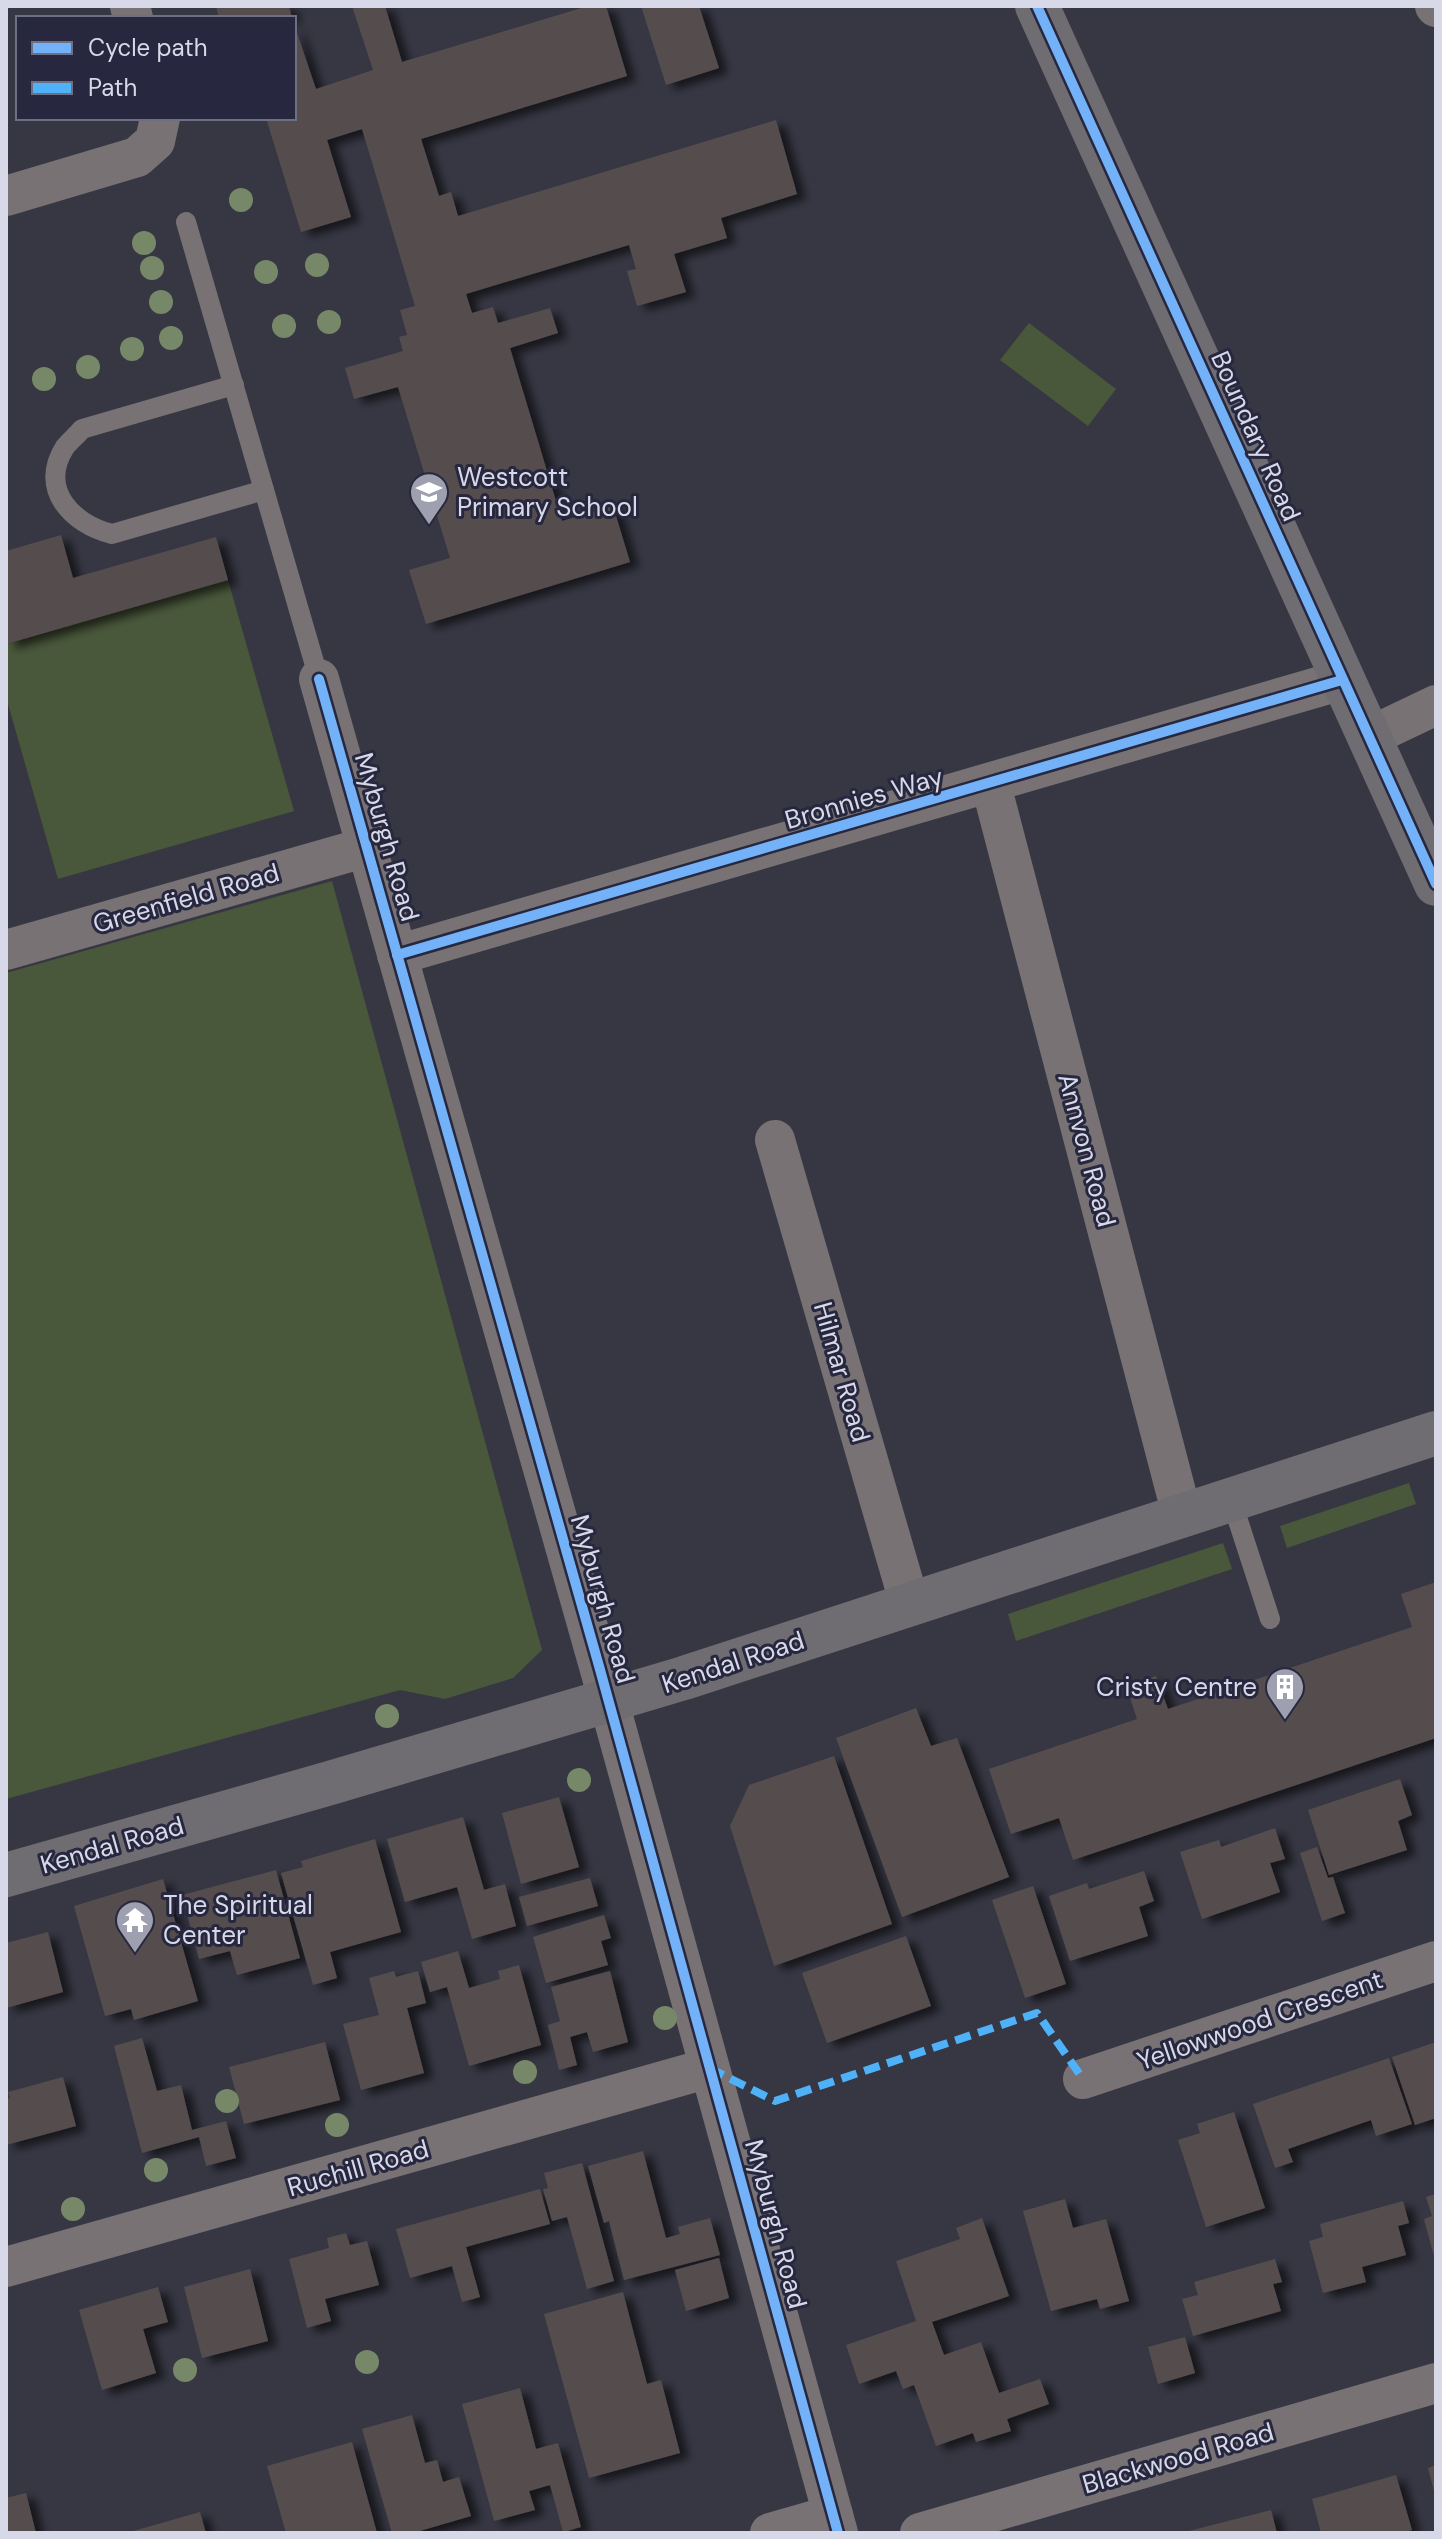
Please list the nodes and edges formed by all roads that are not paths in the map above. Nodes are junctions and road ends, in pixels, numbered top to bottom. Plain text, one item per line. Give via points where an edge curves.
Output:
1 (1037, 6) edge
2 (158, 129) edge
3 (6, 196) edge
4 (186, 222) dead end
5 (234, 385) junction
6 (264, 490) junction
7 (319, 679) joint
8 (1342, 680) junction
9 (1436, 705) edge
10 (1369, 737) junction
11 (991, 785) junction
12 (367, 847) junction
13 (1436, 884) edge
14 (6, 950) edge
15 (397, 955) junction
16 (775, 1140) dead end
17 (1436, 1400) edge
18 (1436, 1433) edge
19 (1251, 1492) junction
20 (1182, 1515) junction
21 (910, 1605) junction
22 (1270, 1619) dead end
23 (608, 1701) junction
24 (6, 1875) edge
25 (1436, 1961) edge
26 (709, 2068) junction
27 (1083, 2079) dead end
28 (6, 2267) edge
29 (1436, 2383) edge
30 (836, 2524) edge
31 (770, 2533) edge
32 (920, 2533) edge

1 - 8 main road, Boundary Road
2 - 3 street via 137,157
4 - 5 lane
5 - 6 lane
5 - 6 lane via 82,429 66,446 56,484 74,518 112,534
6 - 7 lane
7 - 12 street, Myburgh Road
8 - 10 main road, Boundary Road
8 - 11 street, Bronnies Way
9 - 10 street
10 - 13 main road, Boundary Road
11 - 15 street, Bronnies Way
11 - 20 street, Annvon Road
12 - 14 street, Greenfield Road
12 - 15 street, Myburgh Road
15 - 23 street, Myburgh Road
16 - 21 street, Hilmar Road
17 - 19 main road, Kendal Road
18 - 19 main road, Kendal Road
19 - 20 main road, Kendal Road
19 - 22 lane
20 - 21 main road, Kendal Road
21 - 23 main road, Kendal Road
23 - 24 main road, Kendal Road
23 - 26 street, Myburgh Road
25 - 27 street, Yellowwood Crescent
26 - 28 street, Ruchill Road
26 - 30 street, Myburgh Road
29 - 32 street, Blackwood Road
30 - 31 street

